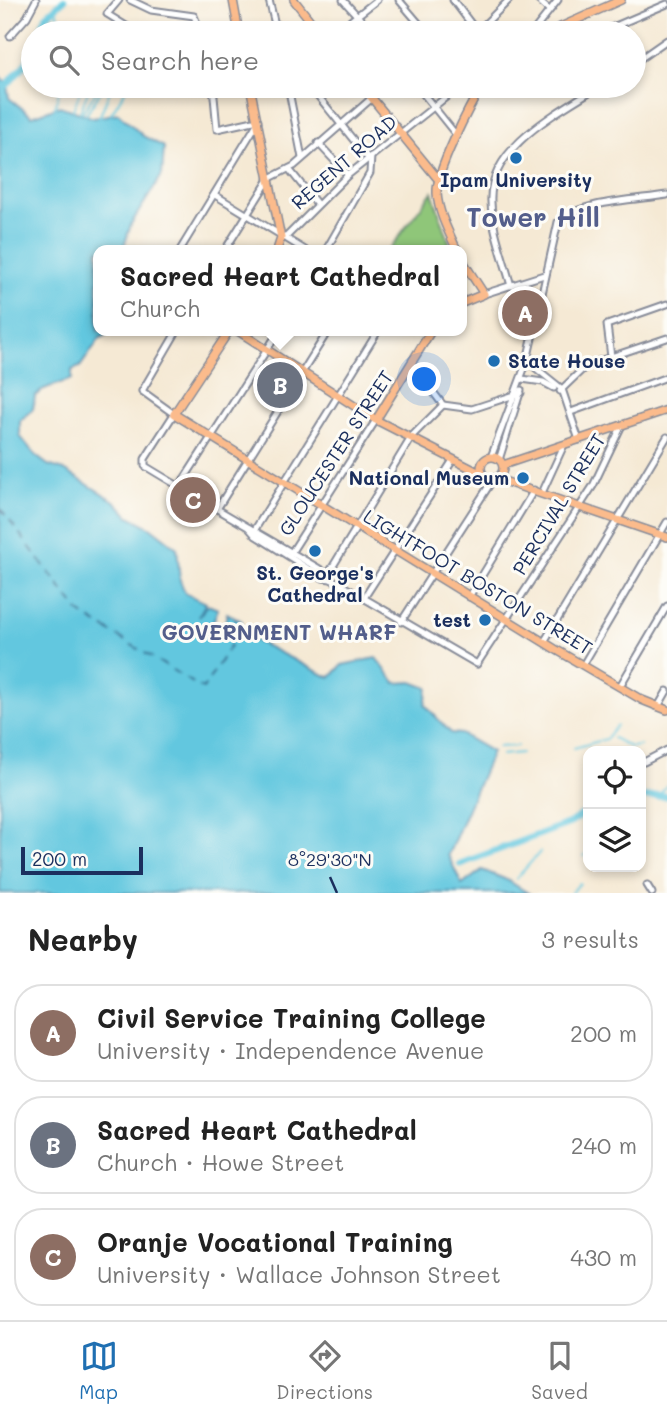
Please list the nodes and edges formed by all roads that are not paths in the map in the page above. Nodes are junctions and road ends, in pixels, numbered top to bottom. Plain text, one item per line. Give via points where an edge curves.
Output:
1 (36, 0) edge
2 (119, 0) edge
3 (130, 0) edge
4 (233, 0) edge
5 (269, 0) edge
6 (294, 0) edge
7 (343, 0) edge
8 (377, 0) edge
9 (399, 0) edge
10 (453, 0) edge
11 (509, 0) edge
12 (538, 0) edge
13 (558, 0) edge
14 (621, 0) edge
15 (667, 4) edge
16 (549, 10) junction
17 (358, 15) junction
18 (23, 21) edge
19 (118, 21) edge
20 (196, 21) edge
21 (237, 21) edge
22 (274, 21) edge
23 (311, 21) edge
24 (350, 21) edge
25 (363, 21) edge
26 (417, 21) edge
27 (469, 21) edge
28 (489, 21) edge
29 (541, 21) edge
30 (574, 21) edge
31 (627, 21) edge
32 (21, 24) edge
33 (10, 36) dead end
34 (667, 40) edge
35 (646, 55) edge
36 (214, 98) edge
37 (253, 98) edge
38 (290, 98) edge
39 (319, 98) edge
40 (372, 98) joint
41 (427, 98) edge
42 (444, 98) edge
43 (476, 98) edge
44 (582, 98) edge
45 (434, 106) junction
46 (258, 121) junction
47 (340, 124) junction
48 (400, 133) junction
49 (457, 136) junction
50 (318, 143) junction
51 (369, 157) junction
52 (302, 158) junction
53 (289, 169) junction
54 (348, 175) junction
55 (438, 179) junction
56 (268, 180) junction
57 (215, 195) junction
58 (667, 195) edge
59 (317, 204) junction
60 (245, 215) junction
61 (283, 238) junction
62 (183, 245) edge
63 (228, 245) edge
64 (280, 245) edge
65 (296, 245) edge
66 (329, 245) edge
67 (455, 245) edge
68 (467, 268) edge
69 (544, 275) junction
70 (511, 286) junction
71 (484, 294) junction
72 (467, 301) edge
73 (667, 304) edge
74 (174, 336) edge
75 (226, 336) edge
76 (246, 336) edge
77 (276, 336) edge
78 (325, 336) edge
79 (374, 336) edge
80 (428, 336) edge
81 (667, 338) edge
82 (267, 350) junction
83 (611, 358) junction
84 (527, 361) junction
85 (412, 363) junction
86 (303, 371) junction
87 (667, 377) edge
88 (520, 387) junction
89 (561, 391) junction
90 (339, 396) junction
91 (443, 405) junction
92 (667, 410) edge
93 (571, 412) junction
94 (174, 414) junction
95 (376, 420) junction
96 (622, 425) junction
97 (412, 436) junction
98 (212, 437) junction
99 (667, 437) edge
100 (579, 440) junction
101 (564, 445) junction
102 (247, 459) junction
103 (453, 460) junction
104 (482, 463) junction
105 (467, 464) junction
106 (500, 465) junction
107 (482, 474) junction
108 (496, 479) junction
109 (284, 482) junction
110 (515, 485) junction
111 (179, 487) junction
112 (538, 491) junction
113 (579, 505) junction
114 (322, 507) junction
115 (217, 509) junction
116 (620, 519) junction
117 (667, 522) edge
118 (357, 527) junction
119 (252, 530) junction
120 (664, 536) edge
121 (394, 551) junction
122 (290, 554) junction
123 (431, 574) junction
124 (328, 577) junction
125 (469, 597) junction
126 (363, 598) junction
127 (667, 606) edge
128 (508, 620) junction
129 (401, 622) junction
130 (544, 642) junction
131 (583, 665) junction
132 (620, 686) junction
133 (667, 691) edge
134 (659, 705) junction
135 (667, 710) edge
136 (667, 750) edge
137 (646, 761) edge
138 (647, 885) dead end
139 (652, 893) edge

1 - 18 street
2 - 19 street via 107,14
3 - 20 street via 162,12 194,16
4 - 21 main road
5 - 22 street
6 - 23 main road
7 - 17 street
8 - 17 street
9 - 26 street
10 - 27 street
11 - 28 street
12 - 16 street
13 - 16 street
14 - 30 main road
15 - 31 street
16 - 29 street
17 - 24 street
17 - 25 street
32 - 33 street
34 - 35 street
36 - 46 street via 217,129
37 - 46 main road
38 - 52 street
39 - 47 street
40 - 47 street
40 - 48 main road
41 - 45 street
42 - 45 street, REGENT ROAD
43 - 49 main road
44 - 70 street via 529,136 500,164 491,205
45 - 48 street, REGENT ROAD
45 - 49 street
46 - 56 main road
46 - 57 street
47 - 50 street
47 - 51 street
48 - 51 street, REGENT ROAD
48 - 55 main road
49 - 55 main road
50 - 52 street
50 - 54 street
51 - 54 street, REGENT ROAD
51 - 66 street via 370,173
52 - 53 street
53 - 56 street
53 - 59 street
54 - 59 street, REGENT ROAD
55 - 67 main road via 437,195
56 - 60 street
56 - 61 main road
57 - 60 street
57 - 62 street
58 - 69 street via 565,216 558,222
59 - 61 street, REGENT ROAD
60 - 61 street
60 - 63 street
61 - 64 main road
61 - 65 street
68 - 71 main road
69 - 70 street
69 - 84 street
70 - 71 street
71 - 72 main road
73 - 83 street via 607,325
74 - 94 street, LIGHTFOOT BOSTON STREET via 142,391
75 - 94 main road
76 - 82 main road
77 - 82 street
78 - 86 street
79 - 90 street
80 - 85 main road, GLOUCESTER STREET
81 - 83 street
82 - 86 main road
82 - 98 street
83 - 89 street via 583,367
84 - 88 street
84 - 89 street
85 - 91 street
85 - 95 main road, GLOUCESTER STREET
86 - 90 main road
86 - 102 street
87 - 93 street
88 - 89 street via 542,382
88 - 91 street via 479,408
88 - 106 street
89 - 93 street
90 - 95 main road
90 - 109 street
91 - 97 street
92 - 96 main road
93 - 100 street
94 - 98 main road, LIGHTFOOT BOSTON STREET
94 - 111 street via 143,463
95 - 97 main road
95 - 114 street, GLOUCESTER STREET
96 - 100 main road
96 - 113 street, PERCIVAL STREET via 605,465
97 - 103 main road
97 - 118 street
98 - 102 main road, LIGHTFOOT BOSTON STREET
98 - 111 street
99 - 116 street
100 - 101 main road
101 - 106 main road via 513,462 510,468
101 - 112 street
102 - 109 main road, LIGHTFOOT BOSTON STREET
102 - 115 street
103 - 105 main road
103 - 121 street
104 - 105 main road
104 - 106 main road
104 - 107 main road
105 - 107 main road
106 - 108 main road
106 - 110 main road
107 - 108 main road
108 - 110 main road
108 - 123 street
109 - 114 main road, LIGHTFOOT BOSTON STREET
109 - 119 street
110 - 112 main road
111 - 115 street
112 - 113 main road
112 - 125 street
113 - 116 main road
113 - 128 street, PERCIVAL STREET
114 - 118 main road, LIGHTFOOT BOSTON STREET
114 - 122 street, GLOUCESTER STREET
115 - 119 street
116 - 120 main road
116 - 130 street
117 - 120 street
118 - 121 main road, LIGHTFOOT BOSTON STREET
118 - 124 street
119 - 122 street
120 - 131 street
121 - 123 main road, LIGHTFOOT BOSTON STREET
121 - 126 street
122 - 124 street
123 - 125 main road, LIGHTFOOT BOSTON STREET
123 - 129 street
124 - 126 street
125 - 128 main road, LIGHTFOOT BOSTON STREET
126 - 129 street
127 - 132 street
128 - 129 street, PERCIVAL STREET via 478,664
128 - 130 main road, LIGHTFOOT BOSTON STREET
130 - 131 main road, LIGHTFOOT BOSTON STREET
131 - 132 main road, LIGHTFOOT BOSTON STREET
132 - 134 main road, LIGHTFOOT BOSTON STREET
133 - 134 street
134 - 135 main road, LIGHTFOOT BOSTON STREET
136 - 137 street
138 - 139 street

